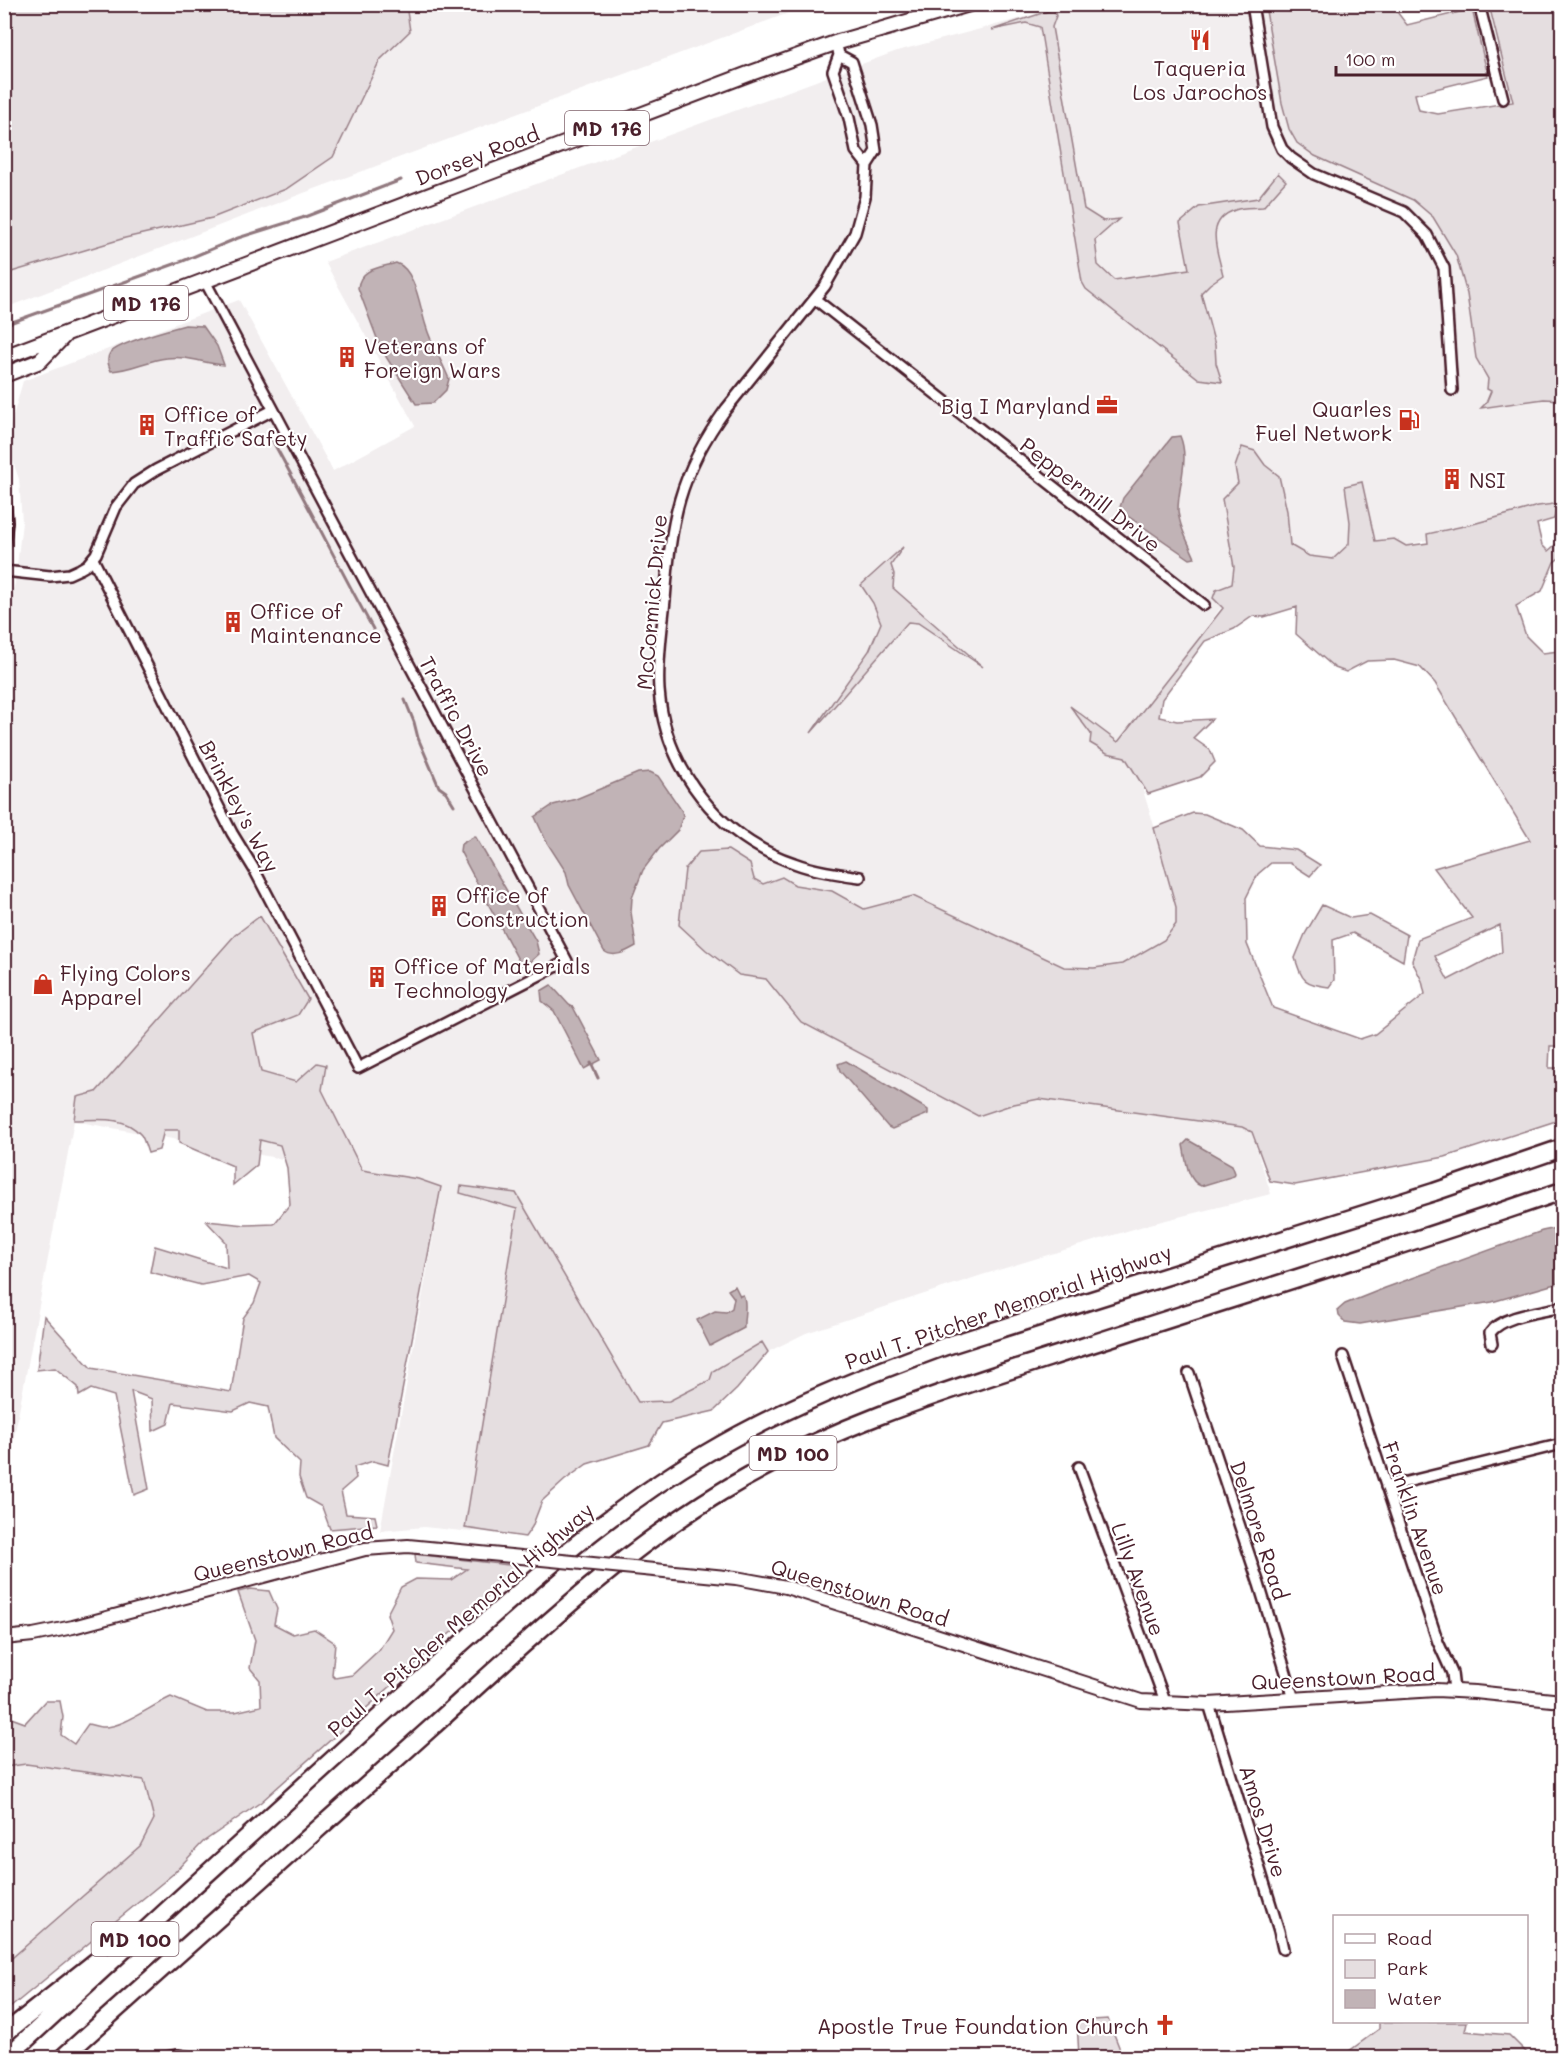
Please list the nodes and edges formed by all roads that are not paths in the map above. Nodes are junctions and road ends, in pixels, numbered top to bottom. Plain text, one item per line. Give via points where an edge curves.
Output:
1 (969, 4) edge
2 (1252, 4) edge
3 (1479, 4) edge
4 (837, 49) junction
5 (1503, 99) dead end
6 (867, 165) junction
7 (205, 281) junction
8 (815, 299) junction
9 (66, 333) junction
10 (4, 357) edge
11 (4, 375) edge
12 (1452, 390) dead end
13 (273, 410) junction
14 (4, 489) edge
15 (4, 546) edge
16 (93, 559) junction
17 (4, 571) edge
18 (1204, 604) dead end
19 (860, 877) dead end
20 (358, 1068) joint
21 (1563, 1148) edge
22 (1563, 1191) edge
23 (1563, 1307) edge
24 (1492, 1344) dead end
25 (1343, 1356) dead end
26 (1189, 1373) dead end
27 (1563, 1444) edge
28 (1079, 1467) dead end
29 (1386, 1487) junction
30 (4, 1638) edge
31 (1454, 1690) junction
32 (1294, 1699) junction
33 (1563, 1701) edge
34 (1166, 1704) junction
35 (1209, 1704) junction
36 (265, 1821) junction
37 (1283, 1949) dead end
38 (165, 1966) junction
39 (4, 2034) edge
40 (6, 2058) edge
41 (62, 2058) edge
42 (71, 2058) edge
43 (162, 2058) edge
44 (195, 2058) edge

1 - 4 main road, Dorsey Road / MD 176
2 - 12 street via 1272,127 1282,149 1314,174 1404,212 1427,235 1444,268
3 - 5 street
4 - 6 street via 833,71 856,151
4 - 6 street, McCormick Drive via 852,62 872,125 876,151
4 - 7 main road, Dorsey Road / MD 176
6 - 8 street, McCormick Drive via 865,197 855,233
7 - 9 main road, Dorsey Road / MD 176
7 - 13 street, Traffic Drive
8 - 18 street, Peppermill Drive
8 - 19 street, McCormick Drive via 711,429 692,465 678,502 669,545 659,692 666,729 679,762 693,787 717,815 776,856 807,868
9 - 10 main road, Dorsey Road / MD 176
9 - 11 main road via 40,361
13 - 16 street via 134,484 116,507
13 - 20 street, Traffic Drive via 567,961
14 - 15 street
16 - 17 street via 80,569 60,575
16 - 20 street, Brinkley's Way via 232,833
21 - 36 highway, Paul T. Pitcher Memorial Highway / MD 100 via 946,1346 810,1399 760,1424 650,1489 591,1533
22 - 38 highway, MD 100 via 889,1411 823,1438 721,1491 569,1604
23 - 24 street via 1504,1320 1490,1334
25 - 29 street, Franklin Avenue
26 - 32 street, Delmore Road
27 - 29 street
28 - 34 street, Lilly Avenue
29 - 31 street, Franklin Avenue via 1452,1673
30 - 34 street, Queenstown Road, bridge via 73,1627 365,1549 408,1546 736,1578 786,1587 1119,1695
31 - 32 street, Queenstown Road
31 - 33 street, Queenstown Road
32 - 35 street, Queenstown Road
34 - 35 street, Queenstown Road
35 - 37 street, Amos Drive
36 - 39 highway
36 - 40 highway, Paul T. Pitcher Memorial Highway / MD 100
38 - 41 highway, MD 100
38 - 42 highway
43 - 44 street

